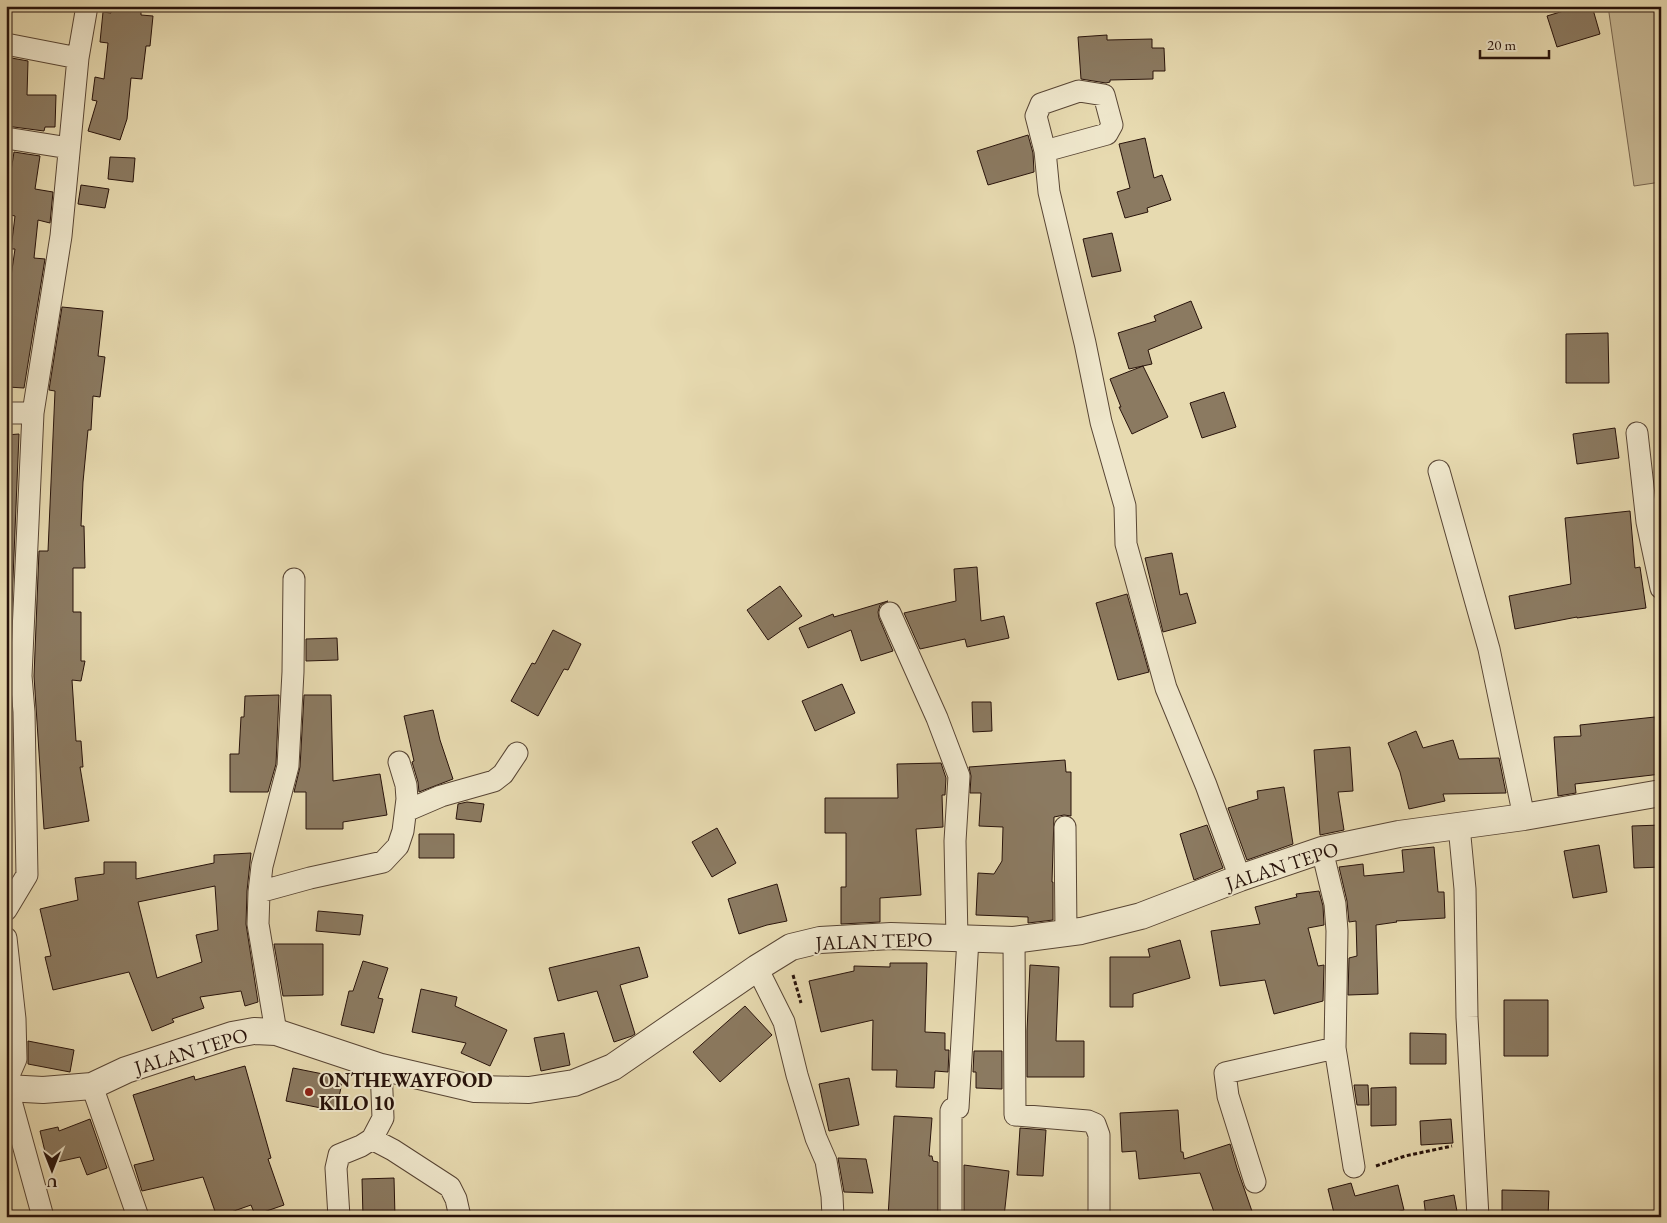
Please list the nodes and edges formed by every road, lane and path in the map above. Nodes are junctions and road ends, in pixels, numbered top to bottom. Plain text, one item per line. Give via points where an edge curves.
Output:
1 (87, 6) edge
2 (6, 44) edge
3 (78, 58) junction
4 (6, 138) edge
5 (69, 148) junction
6 (1045, 151) dead end
7 (6, 413) edge
8 (33, 413) junction
9 (1637, 433) dead end
10 (1439, 471) dead end
11 (294, 579) dead end
12 (1661, 588) edge
13 (890, 614) dead end
14 (517, 753) dead end
15 (399, 762) dead end
16 (1661, 793) edge
17 (406, 811) junction
18 (1524, 817) junction
19 (1459, 826) junction
20 (1065, 827) dead end
21 (1322, 850) junction
22 (1240, 878) junction
23 (259, 892) junction
24 (6, 910) edge
25 (1066, 933) junction
26 (6, 938) edge
27 (963, 939) junction
28 (1014, 940) junction
29 (786, 950) junction
30 (757, 968) junction
31 (802, 1005) dead end
32 (276, 1032) junction
33 (1336, 1048) junction
34 (381, 1067) junction
35 (92, 1086) junction
36 (7, 1087) edge
37 (372, 1139) junction
38 (1475, 1141) junction
39 (1363, 1168) joint
40 (1255, 1182) dead end
41 (43, 1217) edge
42 (138, 1217) edge
43 (339, 1217) edge
44 (460, 1217) edge
45 (832, 1217) edge
46 (952, 1217) edge
47 (1099, 1217) edge
48 (1478, 1217) edge

1 - 3 street
2 - 3 street
3 - 5 street
4 - 5 street
5 - 8 street via 61,236
6 - 22 street via 1049,192 1100,422 1125,506 1126,544 1166,688
7 - 8 street
8 - 24 street via 22,676 27,875
9 - 12 street via 1647,522
10 - 18 street via 1488,649
11 - 23 street via 288,766 262,866
13 - 27 street via 938,718 959,776 955,841
14 - 17 street via 503,774 494,781 441,796
15 - 17 street via 406,785
16 - 18 street, JALAN TEPO
17 - 23 street via 398,846 383,862
18 - 19 street, JALAN TEPO
19 - 21 street, JALAN TEPO
19 - 38 street via 1465,889 1467,1017
20 - 25 street
21 - 22 street, JALAN TEPO
21 - 33 street via 1335,904 1337,931
22 - 25 street, JALAN TEPO via 1141,916
23 - 32 street via 258,924
25 - 28 street, JALAN TEPO
26 - 36 street via 16,1059
27 - 28 street, JALAN TEPO
27 - 29 street, JALAN TEPO via 891,936 820,940
27 - 46 street via 958,1108 951,1111
28 - 47 street via 1015,1115 1095,1124 1099,1135
29 - 30 street, JALAN TEPO
29 - 31 path
30 - 34 street, JALAN TEPO via 613,1067 574,1083 529,1090 475,1089
30 - 45 street via 784,1022 816,1138 826,1161
32 - 34 street, JALAN TEPO
32 - 35 street, JALAN TEPO via 232,1035 126,1070
33 - 39 street
33 - 40 street via 1226,1073 1228,1096
34 - 37 street via 382,1118
35 - 36 street, JALAN TEPO via 43,1090
35 - 42 street
36 - 41 street
37 - 43 street via 339,1155 336,1168
37 - 44 street via 450,1187
38 - 39 path
38 - 48 street

